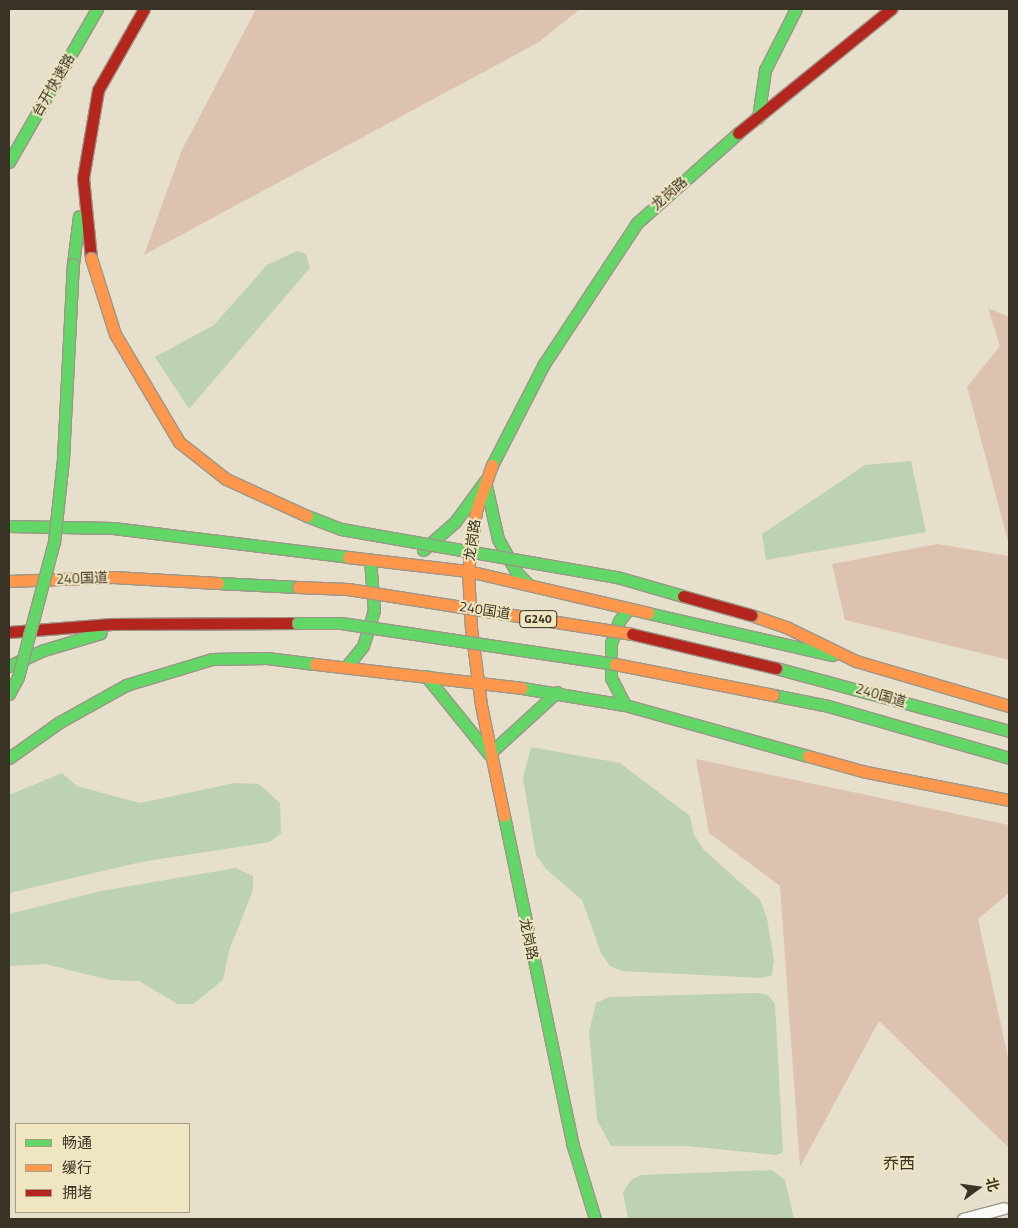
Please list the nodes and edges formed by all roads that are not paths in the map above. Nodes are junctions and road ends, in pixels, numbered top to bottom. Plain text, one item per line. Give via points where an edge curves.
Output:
1 (97, 9) edge
2 (144, 9) edge
3 (796, 9) edge
4 (892, 9) edge
5 (758, 118) junction
6 (9, 162) edge
7 (83, 178) junction
8 (486, 481) junction
9 (9, 526) edge
10 (370, 559) junction
11 (405, 563) junction
12 (468, 571) junction
13 (9, 581) edge
14 (528, 584) junction
15 (629, 608) junction
16 (132, 624) junction
17 (9, 632) edge
18 (856, 661) junction
19 (9, 666) edge
20 (346, 667) junction
21 (426, 676) junction
22 (478, 682) junction
23 (557, 692) junction
24 (9, 694) edge
25 (625, 705) junction
26 (1009, 706) edge
27 (1009, 731) edge
28 (489, 754) junction
29 (9, 758) edge
30 (1009, 758) edge
31 (1009, 800) edge
32 (1004, 1208) dead end
33 (595, 1219) edge
34 (963, 1219) edge

1 - 6 main road, 台开快速路
2 - 7 main road via 98,90
3 - 5 main road via 765,70
4 - 5 main road, 龙岗路
5 - 8 main road, 龙岗路 via 652,208 628,235 544,364 508,428
7 - 18 main road, bridge via 91,258 115,334 179,442 226,479 280,506 341,529 617,577 788,628
7 - 24 main road, bridge via 73,264 63,459 54,542 18,677
8 - 11 main road via 450,527
8 - 12 main road, 龙岗路 via 471,533
8 - 14 main road via 498,539 516,572
9 - 10 main road via 113,528
10 - 11 main road
10 - 20 main road via 374,611 363,646
11 - 12 main road
12 - 14 main road
12 - 22 main road, 龙岗路
13 - 27 main road, 240国道 / G240, bridge via 113,577 348,589 620,631 776,668
14 - 15 main road
15 - 18 main road
15 - 25 main road via 619,621 611,643 611,678
16 - 17 main road, 240国道
16 - 19 main road via 44,650
16 - 30 main road, 240国道, bridge via 341,623 599,662 828,706
18 - 26 main road
20 - 21 main road
20 - 29 main road via 267,658 212,659 126,686 58,723
21 - 22 main road
21 - 28 main road
22 - 23 main road
22 - 28 main road, 龙岗路
23 - 25 main road
23 - 28 main road
25 - 31 main road via 866,772
28 - 33 main road, 龙岗路 via 574,1146
32 - 34 street

